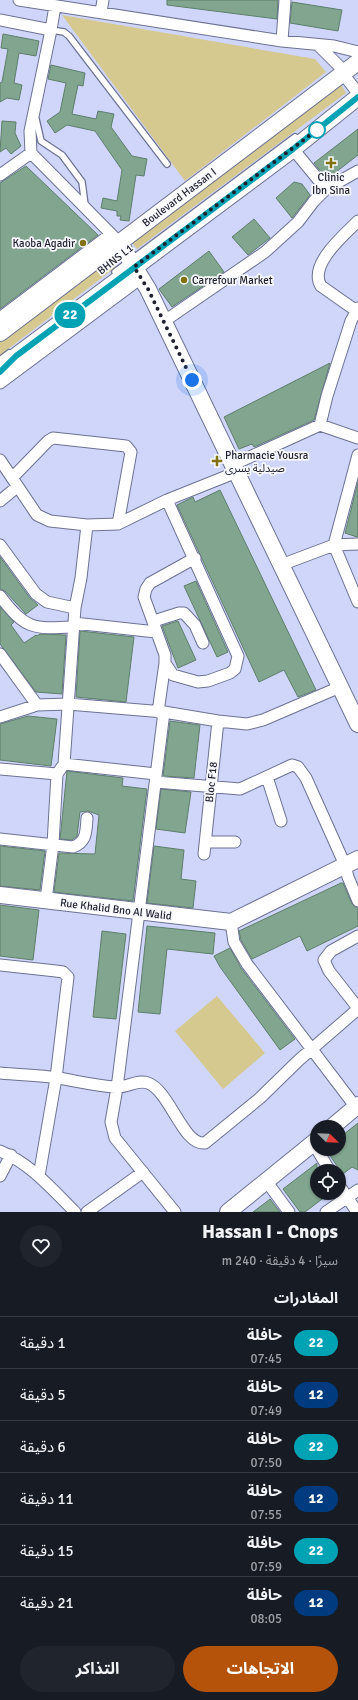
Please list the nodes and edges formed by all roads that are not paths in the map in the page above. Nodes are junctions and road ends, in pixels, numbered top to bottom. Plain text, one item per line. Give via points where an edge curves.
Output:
1 (19, 0) edge
2 (102, 0) edge
3 (285, 0) edge
4 (55, 6) junction
5 (101, 12) junction
6 (0, 20) edge
7 (51, 30) junction
8 (282, 41) junction
9 (319, 46) junction
10 (358, 52) edge
11 (349, 74) edge
12 (357, 92) edge
13 (335, 107) dead end
14 (35, 113) junction
15 (301, 133) dead end
16 (293, 149) junction
17 (31, 153) junction
18 (167, 164) dead end
19 (358, 171) edge
20 (0, 175) edge
21 (326, 189) junction
22 (85, 207) junction
23 (358, 221) edge
24 (125, 253) junction
25 (109, 277) dead end
26 (80, 281) dead end
27 (86, 295) dead end
28 (357, 310) edge
29 (0, 318) edge
30 (163, 322) junction
31 (0, 333) edge
32 (0, 341) edge
33 (0, 360) edge
34 (0, 372) edge
35 (0, 383) edge
36 (320, 425) junction
37 (358, 438) edge
38 (358, 455) edge
39 (0, 460) edge
40 (235, 468) junction
41 (15, 482) junction
42 (167, 500) junction
43 (0, 502) edge
44 (118, 524) junction
45 (86, 525) junction
46 (358, 544) edge
47 (0, 545) edge
48 (334, 545) junction
49 (195, 558) junction
50 (281, 565) junction
51 (0, 596) edge
52 (358, 602) edge
53 (75, 608) junction
54 (74, 625) junction
55 (155, 627) junction
56 (203, 643) dead end
57 (0, 654) edge
58 (165, 663) junction
59 (340, 687) junction
60 (68, 704) junction
61 (354, 704) edge
62 (37, 705) junction
63 (161, 712) junction
64 (0, 717) edge
65 (218, 721) junction
66 (358, 724) edge
67 (64, 764) junction
68 (0, 769) edge
69 (57, 774) junction
70 (266, 777) junction
71 (156, 778) junction
72 (210, 787) junction
73 (87, 818) dead end
74 (280, 821) dead end
75 (0, 839) edge
76 (206, 842) junction
77 (235, 842) dead end
78 (53, 844) junction
79 (204, 854) dead end
80 (352, 862) edge
81 (0, 895) edge
82 (46, 900) junction
83 (358, 901) edge
84 (140, 913) junction
85 (231, 922) junction
86 (358, 936) edge
87 (0, 964) edge
88 (358, 1009) edge
89 (312, 1048) junction
90 (0, 1073) edge
91 (56, 1078) junction
92 (117, 1088) junction
93 (357, 1107) edge
94 (341, 1120) edge
95 (310, 1146) edge
96 (0, 1151) edge
97 (11, 1155) junction
98 (143, 1172) junction
99 (0, 1176) edge
100 (39, 1176) junction
101 (267, 1182) junction
102 (358, 1190) edge
103 (347, 1198) junction
104 (75, 1212) edge
105 (87, 1212) edge
106 (175, 1212) edge
107 (228, 1212) edge
108 (289, 1212) edge
109 (326, 1212) edge
110 (358, 1212) edge

1 - 4 street
2 - 5 street
3 - 8 street
4 - 5 street
4 - 7 street
5 - 8 street
6 - 7 street
7 - 14 street
7 - 18 lane via 64,32 69,36
8 - 9 street
9 - 10 street via 334,46
9 - 11 street
11 - 12 street
11 - 24 street, Boulevard Hassan I
12 - 13 lane
12 - 16 street, Boulevard Hassan I
14 - 17 street via 30,131
14 - 22 lane via 41,141 62,155 82,182
15 - 24 lane, BHNS L1
16 - 21 street
16 - 24 street, Boulevard Hassan I
17 - 20 street
17 - 22 street
19 - 21 street
21 - 30 street via 314,200 298,222 265,252
22 - 24 street
23 - 28 street via 324,258 317,280 321,286
24 - 25 lane, BHNS L1
24 - 29 street
24 - 30 street
24 - 31 street, Boulevard Hassan I
24 - 34 street, Boulevard Hassan I
24 - 35 street
26 - 32 lane
27 - 33 lane
28 - 36 street via 351,321
30 - 40 street
36 - 37 street
36 - 40 street
38 - 48 street
39 - 41 street
40 - 42 street
40 - 50 street
41 - 43 street
41 - 44 street via 53,438 126,446 131,452
41 - 45 street via 38,515
42 - 44 street
42 - 49 street
44 - 45 street
45 - 53 street via 81,578
46 - 48 street
47 - 53 street via 43,600
48 - 50 street
48 - 52 street
49 - 55 street via 150,583 146,589 144,597
49 - 58 street via 235,647 238,662 230,673 198,682 173,675
50 - 59 street
51 - 54 street via 32,627
53 - 54 street
54 - 55 street
54 - 60 street
55 - 56 street via 179,613 184,613 195,624
55 - 58 street via 165,655
57 - 62 street
58 - 63 street
59 - 61 street
59 - 65 street via 255,722 239,724
60 - 62 street
60 - 63 street
60 - 67 street
61 - 66 street
62 - 64 street
63 - 65 street
63 - 71 street
65 - 72 street, Bloc F18
67 - 69 street
67 - 71 street
68 - 69 street
69 - 78 street
70 - 72 street via 240,789
70 - 74 street
70 - 80 street via 292,765 298,766
71 - 72 street
71 - 84 street
72 - 76 street, Bloc F18
73 - 78 street via 85,835 80,844 73,847
75 - 78 street
76 - 77 street
76 - 79 street, Bloc F18
78 - 82 street
80 - 83 street via 348,877
80 - 85 street
81 - 82 street, Rue Khalid Bno Al Walid
82 - 84 street, Rue Khalid Bno Al Walid
84 - 85 street, Rue Khalid Bno Al Walid
84 - 92 street
85 - 89 street via 234,942 247,964
86 - 88 street via 331,951 324,960 329,971
87 - 91 street via 62,972 68,977
88 - 89 street
89 - 92 street via 260,1098 205,1143 196,1142 189,1135 174,1111 154,1087 140,1082
89 - 93 street
90 - 91 street
91 - 92 street
91 - 100 street
92 - 98 street via 112,1109 112,1130 115,1138
93 - 94 street
95 - 101 street
96 - 97 street
97 - 99 street
97 - 100 street
98 - 105 street
98 - 106 street
100 - 104 street
101 - 107 street
101 - 108 street
102 - 103 street
103 - 109 street
103 - 110 street

